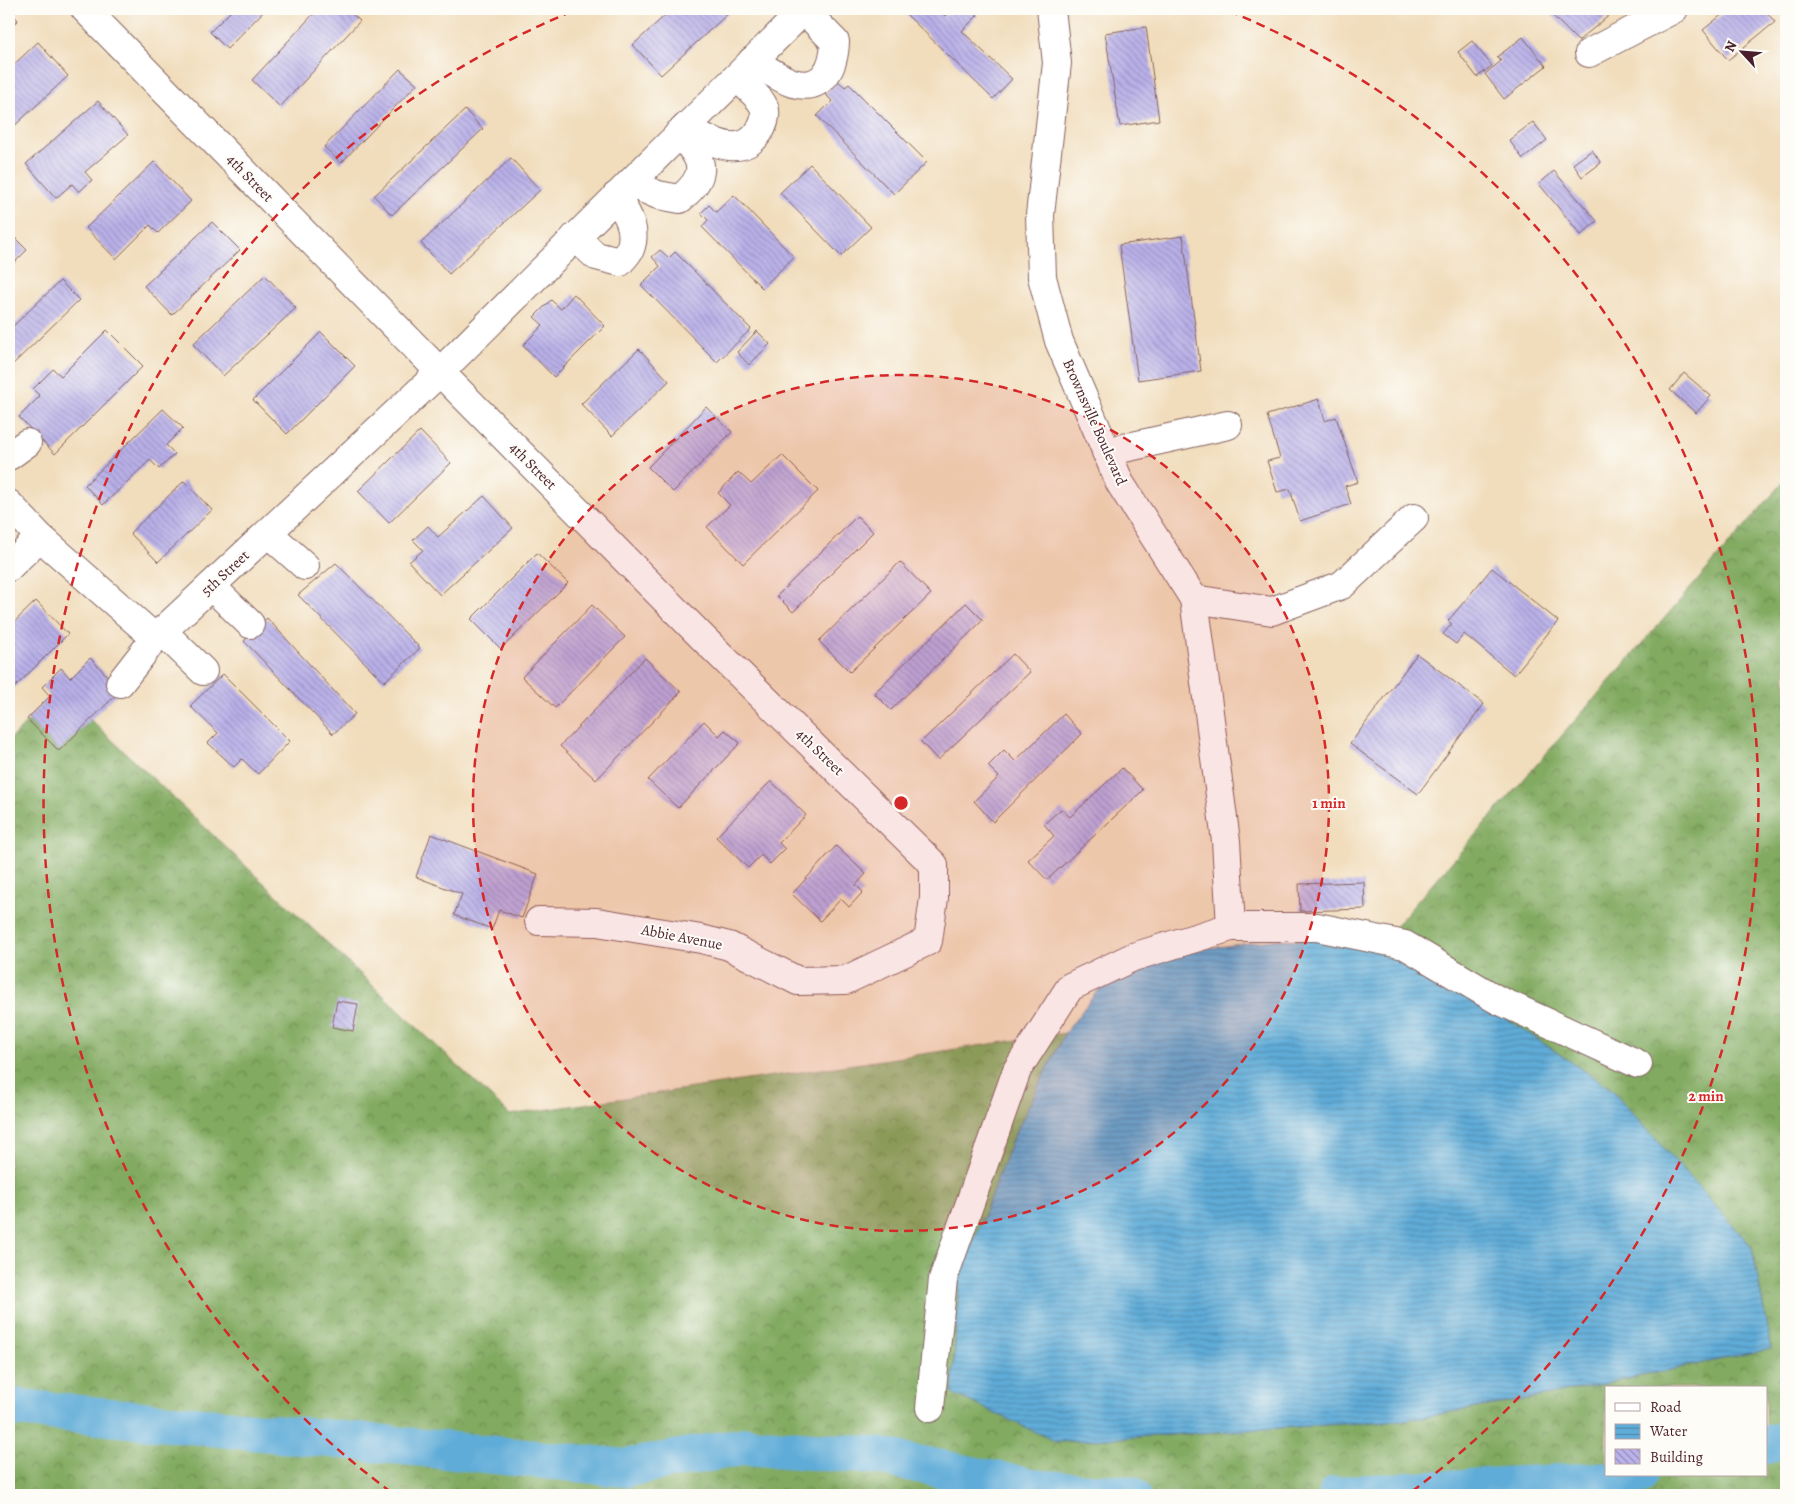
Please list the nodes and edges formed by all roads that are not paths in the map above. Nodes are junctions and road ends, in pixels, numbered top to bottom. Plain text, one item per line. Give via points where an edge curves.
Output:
1 (84, 9) edge
2 (804, 9) edge
3 (1051, 9) edge
4 (1674, 9) edge
5 (1589, 53) dead end
6 (744, 69) junction
7 (682, 130) junction
8 (623, 190) junction
9 (575, 238) junction
10 (440, 372) junction
11 (1228, 425) dead end
12 (1106, 452) junction
13 (9, 504) edge
14 (1414, 518) dead end
15 (268, 533) junction
16 (40, 537) junction
17 (305, 566) dead end
18 (9, 567) edge
19 (211, 586) junction
20 (1194, 599) junction
21 (250, 624) dead end
22 (158, 635) junction
23 (203, 671) dead end
24 (120, 683) dead end
25 (540, 922) dead end
26 (1231, 927) junction
27 (928, 940) joint
28 (1638, 1064) dead end
29 (930, 1408) dead end

1 - 10 street, 4th Street
2 - 6 street, 5th Street
2 - 6 street via 835,42 834,57 827,74 810,84 794,83
3 - 12 street, Brownsville Boulevard via 1057,63 1040,216 1042,277 1059,341
4 - 5 street
6 - 7 street, 5th Street
6 - 7 street via 764,105 765,120 758,134 747,144 737,147 717,144
7 - 8 street, 5th Street
7 - 8 street via 701,166 691,190 680,199
8 - 9 street, 5th Street
8 - 9 street via 632,232 630,249 620,262 596,256
9 - 10 street, 5th Street
10 - 15 street, 5th Street
10 - 27 street, 4th Street via 759,694 934,865 934,898
11 - 12 street
12 - 20 street, Brownsville Boulevard via 1120,483
13 - 16 street
14 - 20 street via 1342,585 1272,611
15 - 17 street
15 - 19 street, 5th Street
16 - 18 street
16 - 22 street
19 - 21 street
19 - 22 street, 5th Street
20 - 26 street via 1226,841
22 - 23 street
22 - 24 street, 5th Street
25 - 27 street, Abbie Avenue via 598,922 701,939 728,946 798,981 846,980
26 - 28 street via 1317,926 1405,945 1496,999
26 - 29 street via 1133,957 1070,987 1017,1070 943,1279

